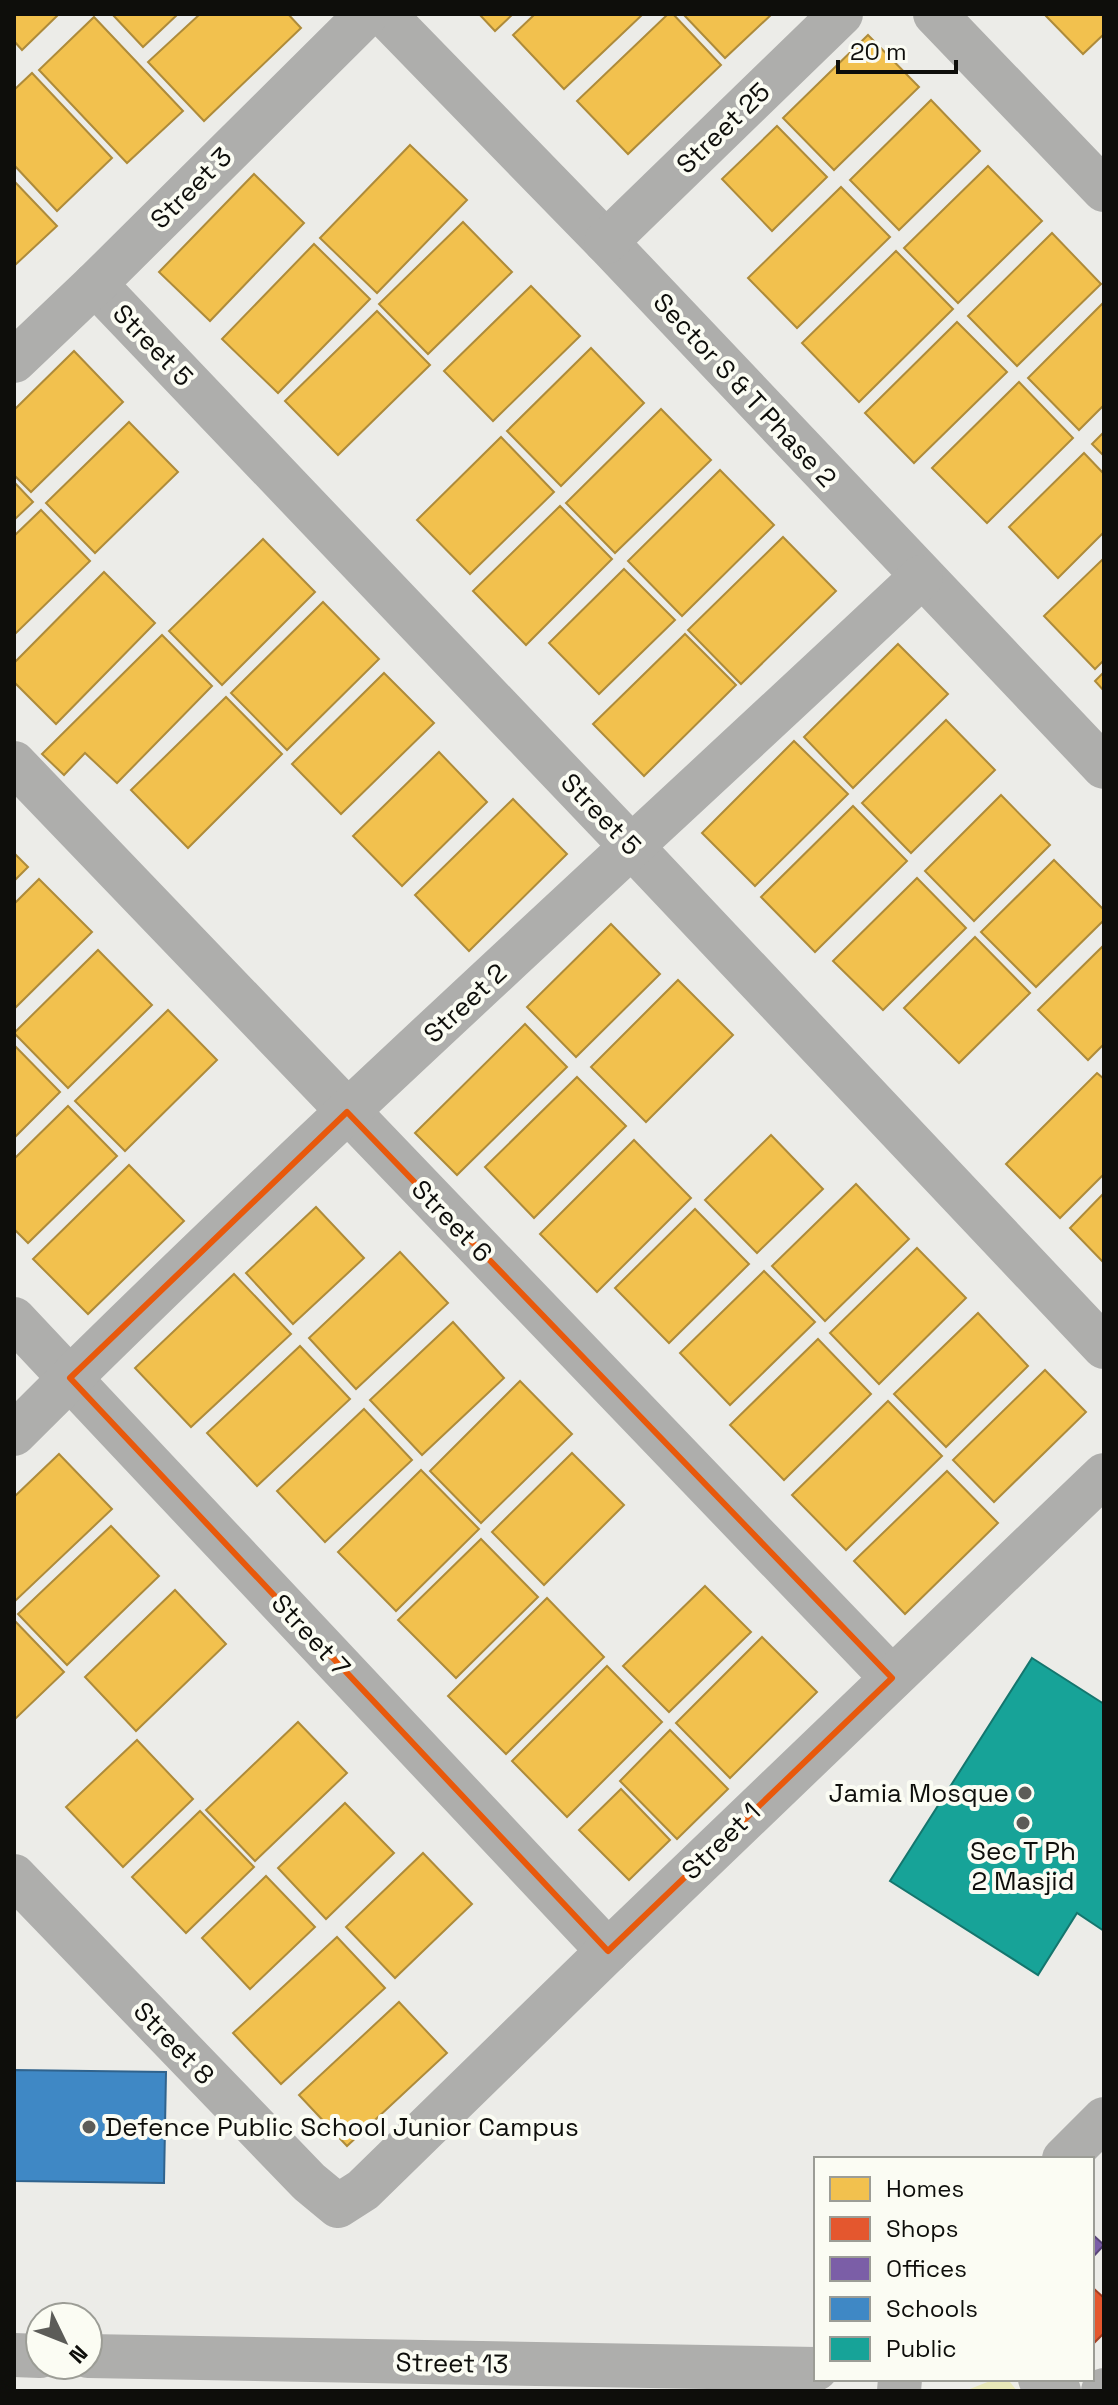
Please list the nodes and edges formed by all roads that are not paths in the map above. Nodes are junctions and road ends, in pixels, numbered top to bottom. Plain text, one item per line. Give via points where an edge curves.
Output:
1 (367, 14) edge
2 (384, 14) edge
3 (841, 14) edge
4 (935, 14) edge
5 (1104, 190) edge
6 (606, 242) junction
7 (95, 284) junction
8 (14, 361) edge
9 (921, 577) junction
10 (14, 763) edge
11 (1104, 767) edge
12 (633, 848) junction
13 (347, 1112) junction
14 (14, 1319) edge
15 (1104, 1347) edge
16 (70, 1378) junction
17 (14, 1434) edge
18 (1095, 1501) edge
19 (892, 1678) junction
20 (14, 1876) edge
21 (608, 1951) junction
22 (1104, 2119) edge
23 (1066, 2157) edge
24 (338, 2206) joint
25 (104, 2356) edge
26 (814, 2369) edge

1 - 7 street, Street 3
2 - 6 street, Sector S & T Phase 2
3 - 6 street, Street 25
4 - 5 street
6 - 9 street, Sector S & T Phase 2
7 - 8 street, Street 3
7 - 12 street, Street 5
9 - 11 street, Sector S & T Phase 2
9 - 12 street, Street 2
10 - 13 street, Street 6
12 - 13 street, Street 2
12 - 15 street, Street 5
13 - 16 street, Street 2
13 - 19 street, Street 6
14 - 16 street, Street 7
16 - 17 street, Street 2
16 - 21 street, Street 7
18 - 19 street, Street 1
19 - 21 street, Street 1
20 - 24 street, Street 8
21 - 24 street, Street 1 via 363,2190
22 - 23 street
25 - 26 street, Street 13

